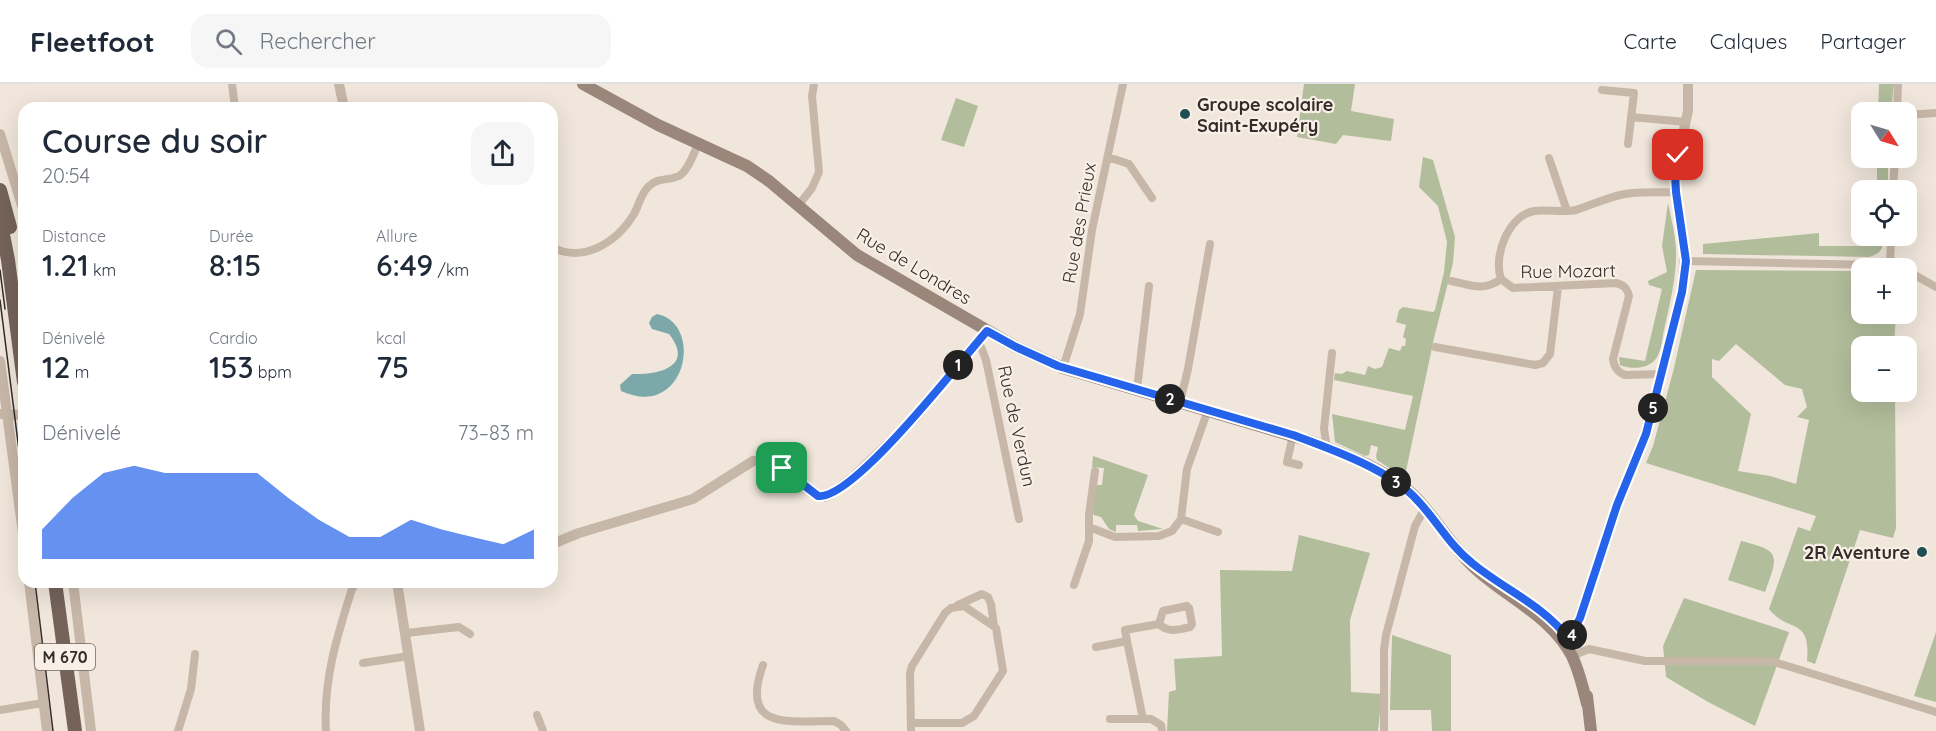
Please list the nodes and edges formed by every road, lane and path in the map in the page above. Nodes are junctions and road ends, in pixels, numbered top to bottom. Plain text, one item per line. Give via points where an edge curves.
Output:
1 (232, 84) edge
2 (339, 84) edge
3 (583, 84) edge
4 (814, 84) edge
5 (1123, 84) edge
6 (1688, 84) edge
7 (1898, 84) edge
8 (1602, 90) dead end
9 (234, 102) edge
10 (343, 102) edge
11 (1897, 102) edge
12 (1936, 113) edge
13 (1917, 114) edge
14 (1631, 117) junction
15 (1686, 122) junction
16 (0, 134) edge
17 (699, 144) junction
18 (1628, 144) dead end
19 (1108, 157) junction
20 (1549, 158) dead end
21 (0, 189) edge
22 (18, 192) edge
23 (1676, 192) junction
24 (1152, 198) dead end
25 (798, 206) junction
26 (1567, 211) junction
27 (0, 219) edge
28 (1210, 244) dead end
29 (558, 250) edge
30 (1686, 261) junction
31 (1851, 265) edge
32 (1917, 276) edge
33 (18, 279) edge
34 (1501, 279) junction
35 (1451, 281) dead end
36 (1149, 286) dead end
37 (1936, 286) edge
38 (1558, 287) junction
39 (987, 331) junction
40 (18, 336) edge
41 (976, 343) junction
42 (1435, 347) dead end
43 (1332, 353) dead end
44 (0, 361) edge
45 (1063, 368) junction
46 (1662, 374) junction
47 (1137, 389) junction
48 (1180, 402) junction
49 (1208, 410) junction
50 (3, 414) edge
51 (18, 415) edge
52 (1293, 435) junction
53 (1327, 448) junction
54 (1299, 465) dead end
55 (1095, 471) dead end
56 (18, 505) edge
57 (1425, 508) junction
58 (1019, 519) dead end
59 (1181, 519) junction
60 (1089, 527) junction
61 (1218, 532) dead end
62 (558, 542) edge
63 (1074, 585) dead end
64 (30, 588) edge
65 (49, 588) edge
66 (57, 588) edge
67 (74, 588) edge
68 (353, 588) edge
69 (398, 588) edge
70 (955, 606) junction
71 (1159, 624) dead end
72 (994, 626) junction
73 (405, 633) junction
74 (470, 634) dead end
75 (1127, 641) junction
76 (1567, 641) junction
77 (1096, 647) dead end
78 (195, 654) dead end
79 (1574, 654) junction
80 (409, 656) junction
81 (363, 663) dead end
82 (763, 665) dead end
83 (43, 703) junction
84 (0, 710) edge
85 (1936, 712) edge
86 (537, 715) dead end
87 (1142, 715) junction
88 (1110, 719) dead end
89 (911, 727) edge
90 (47, 731) edge
91 (66, 731) edge
92 (75, 731) edge
93 (91, 731) edge
94 (178, 731) edge
95 (326, 731) edge
96 (420, 731) edge
97 (543, 731) edge
98 (846, 731) edge
99 (1162, 731) edge
100 (1384, 731) edge
101 (1591, 731) edge

1 - 9 street
2 - 10 street
3 - 17 main road, Rue de Londres
4 - 25 street via 819,172
5 - 19 street, Rue des Prieux
6 - 15 street
7 - 11 street
8 - 14 street via 1634,93
12 - 13 street
14 - 15 street
14 - 18 street
15 - 23 street via 1676,166
16 - 22 street
17 - 25 main road, Rue de Londres via 758,173
17 - 29 street via 682,174 657,180 648,187 630,221 607,243 580,254
19 - 24 street via 1129,164
19 - 45 street, Rue des Prieux via 1080,314
20 - 26 street
21 - 33 main road
23 - 26 street, Rue Mozart via 1623,194
23 - 30 street
25 - 39 main road, Rue de Londres via 868,262
26 - 34 street, Rue Mozart via 1536,211 1515,222 1502,248
27 - 40 main road
28 - 48 street
30 - 31 street
30 - 46 street
32 - 37 street
34 - 35 street via 1484,288
34 - 38 street, Rue Mozart via 1520,289
36 - 47 street
38 - 42 street via 1550,354 1544,363 1535,365
38 - 46 street, Rue Mozart via 1616,283 1625,287 1629,296 1614,364 1616,370 1625,375
39 - 41 street
39 - 45 main road, Rue de Londres
41 - 58 street, Rue de Verdun via 986,360
41 - 62 street via 915,418 852,478 824,497 813,494 776,463 753,461 693,499
43 - 53 street via 1330,401 1324,429
44 - 50 street
45 - 47 main road, Rue de Londres
46 - 76 street via 1646,434 1617,505 1580,618
47 - 48 main road, Rue de Londres
48 - 49 main road, Rue de Londres
49 - 52 main road, Rue de Londres
49 - 59 street via 1187,469
50 - 51 street
50 - 56 street
52 - 53 main road, Rue de Londres
52 - 54 street via 1287,462
53 - 57 main road, Rue de Londres via 1398,483
55 - 60 street
57 - 76 main road, Rue de Londres via 1485,578
57 - 100 street via 1415,526 1386,635
59 - 60 street via 1172,531 1154,537 1112,537
59 - 61 street
60 - 63 street via 1089,541
64 - 83 street
65 - 91 main road, M 670
66 - 92 main road, M 670
67 - 93 street
68 - 95 street via 328,673
69 - 73 street
70 - 72 street via 967,607
70 - 72 street via 982,594 988,597
70 - 89 street via 945,613 912,666
71 - 75 street via 1125,630
72 - 89 street via 1003,671 972,719
73 - 74 street via 459,627
73 - 80 street
75 - 77 street
75 - 87 street
76 - 79 main road, Rue de Londres
78 - 94 street via 191,688
79 - 85 street via 1588,649 1645,662 1771,661
79 - 101 main road, Rue de Londres via 1585,678
80 - 81 street
80 - 96 street
82 - 98 street via 756,697 768,717 780,721 834,721
83 - 84 street
83 - 90 street
86 - 97 street
87 - 88 street
87 - 99 street via 1157,720

